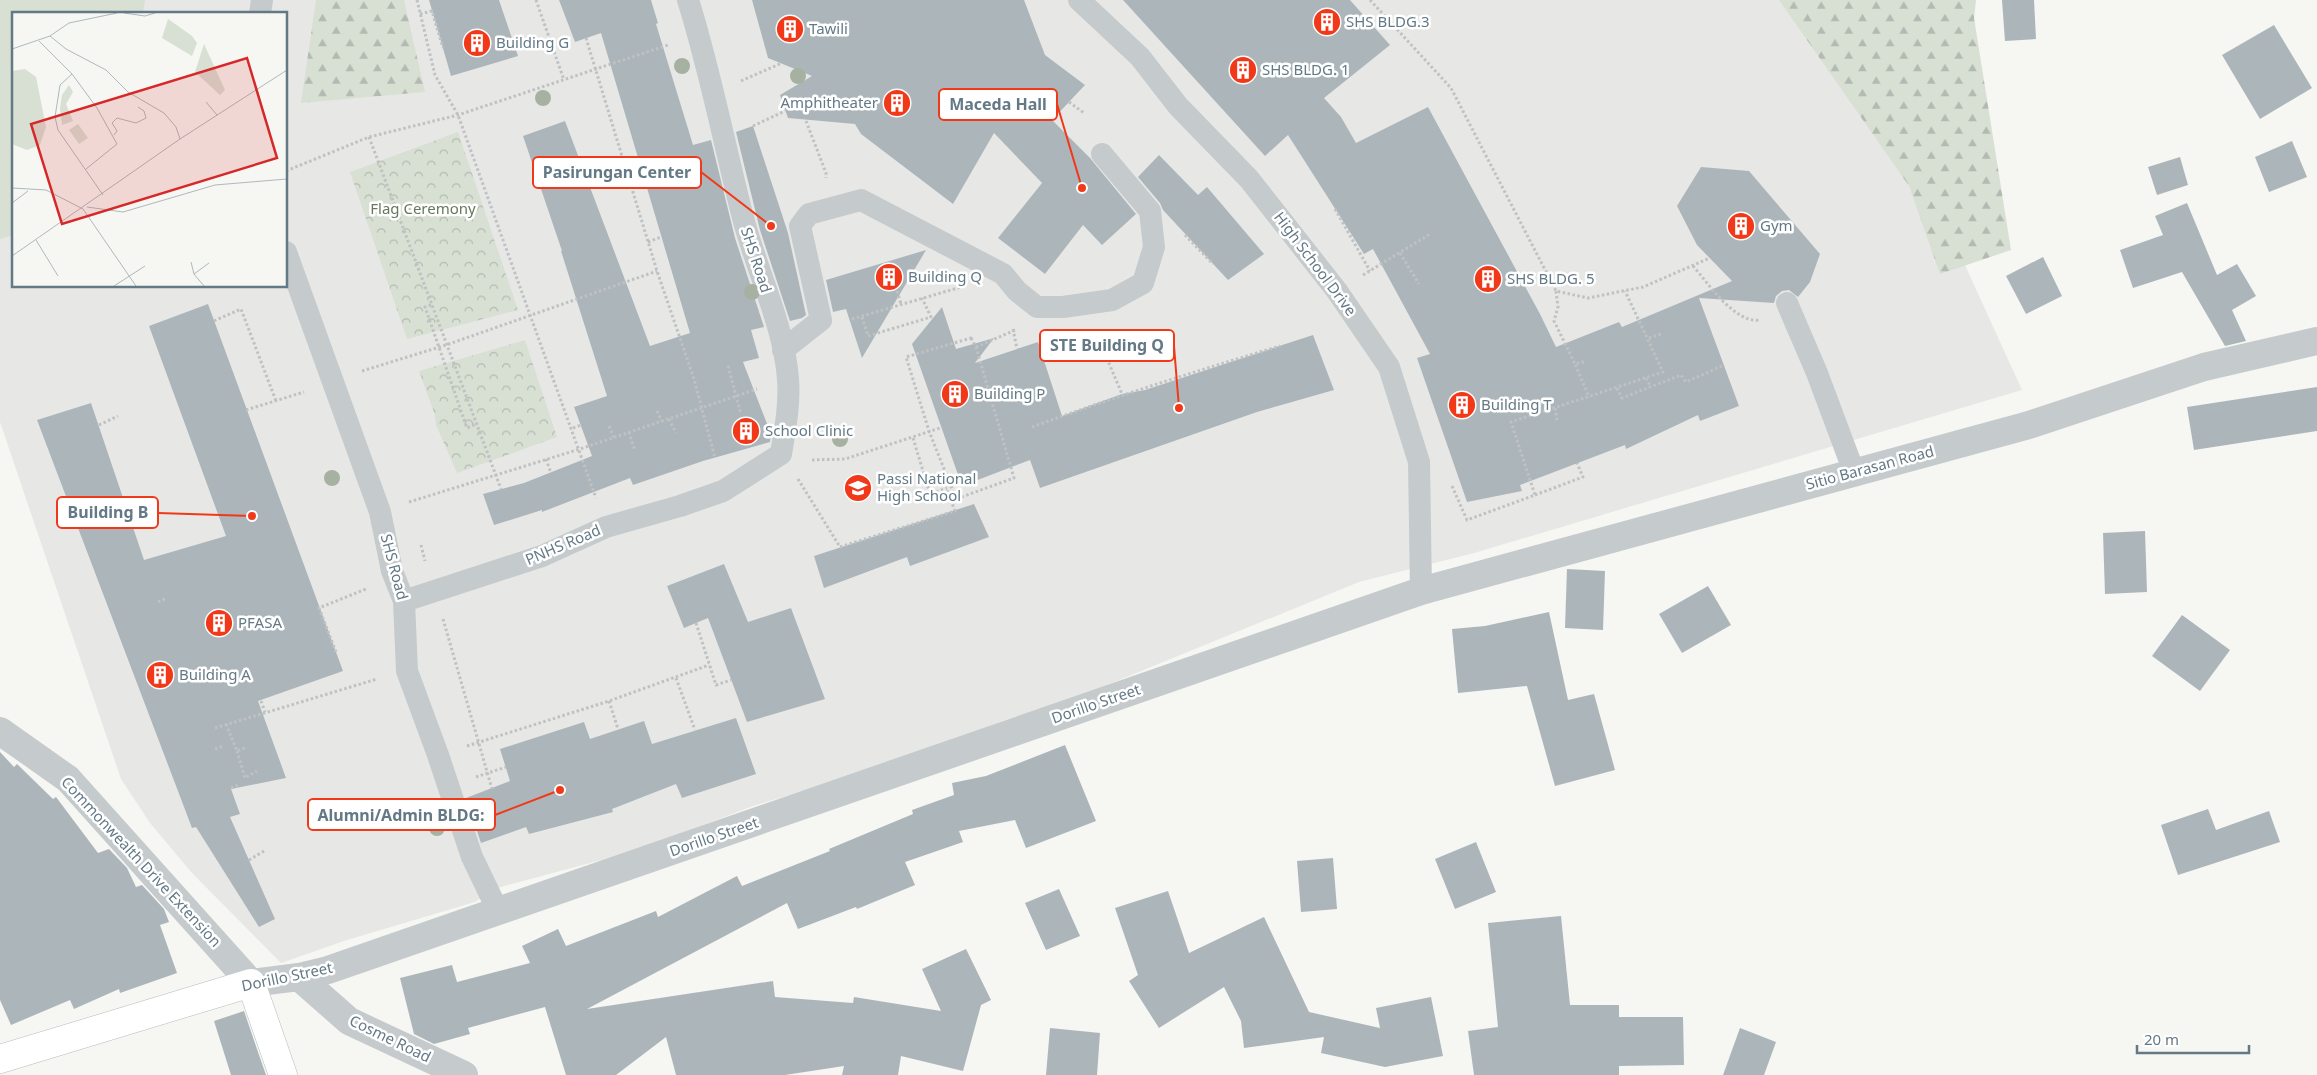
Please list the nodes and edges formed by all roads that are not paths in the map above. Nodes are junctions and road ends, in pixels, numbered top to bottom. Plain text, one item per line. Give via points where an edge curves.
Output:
1 (688, 0) edge
2 (1079, 0) edge
3 (1102, 154) dead end
4 (288, 257) edge
5 (1790, 309) road end
6 (2317, 341) edge
7 (783, 350) junction
8 (1854, 472) junction
9 (723, 491) joint
10 (1421, 591) junction
11 (404, 601) junction
12 (0, 731) edge
13 (498, 912) junction
14 (299, 977) junction
15 (251, 982) junction
16 (0, 1059) edge
17 (282, 1075) edge
18 (464, 1075) edge

1 - 7 lane, SHS Road via 746,232
2 - 10 lane, High School Drive via 1140,57 1178,106 1249,179 1337,291 1388,367 1419,462
3 - 7 lane via 1150,211 1154,247 1143,282 1112,300 1037,307 1003,274 861,200 809,214 800,226 821,320
4 - 11 lane, SHS Road via 380,512 392,571
5 - 8 lane
6 - 8 street, Sitio Barasan Road via 2204,367 2029,425
7 - 9 lane, SHS Road via 788,379 782,454
8 - 10 street, Sitio Barasan Road
9 - 11 lane, PNHS Road via 606,527 542,556
10 - 13 street, Dorillo Street
11 - 13 lane, SHS Road via 407,670 472,857
12 - 15 street, Commonwealth Drive Extension via 68,779
13 - 14 street, Dorillo Street
14 - 15 street, Dorillo Street
14 - 18 street, Cosme Road via 349,1021
15 - 16 street, Dorillo Street
15 - 17 street

